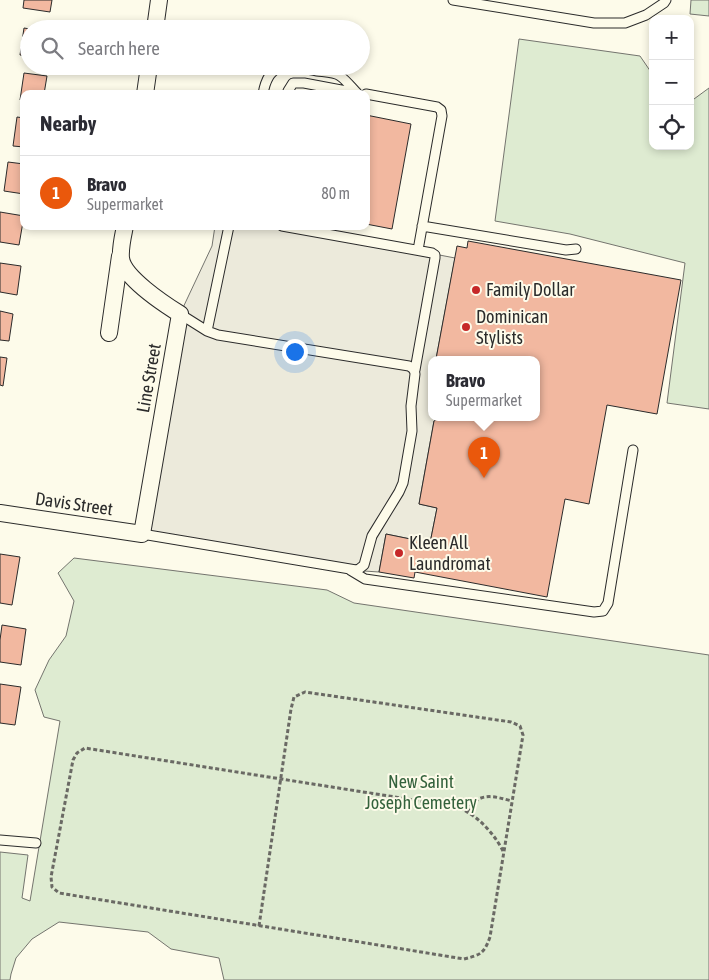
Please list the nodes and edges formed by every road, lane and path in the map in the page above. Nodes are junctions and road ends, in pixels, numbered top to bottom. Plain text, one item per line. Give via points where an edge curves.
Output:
1 (159, 0) edge
2 (454, 0) edge
3 (666, 0) edge
4 (156, 20) edge
5 (148, 75) edge
6 (271, 75) edge
7 (340, 75) edge
8 (146, 90) edge
9 (264, 90) edge
10 (289, 90) edge
11 (324, 90) edge
12 (356, 90) edge
13 (370, 95) edge
14 (422, 226) junction
15 (124, 230) edge
16 (228, 230) edge
17 (312, 230) edge
18 (576, 249) dead end
19 (418, 250) junction
20 (120, 256) junction
21 (180, 314) junction
22 (207, 331) junction
23 (108, 333) dead end
24 (415, 370) junction
25 (633, 450) dead end
26 (0, 513) edge
27 (142, 534) junction
28 (350, 570) junction
29 (280, 779) junction
30 (512, 801) junction
31 (467, 812) junction
32 (0, 840) edge
33 (36, 843) dead end
34 (504, 853) junction
35 (259, 926) junction

1 - 4 street
2 - 3 lane via 594,23 625,23 646,15
5 - 8 street
6 - 9 lane
7 - 12 lane
10 - 11 lane via 293,84 304,83
13 - 14 lane via 441,110
14 - 18 lane
14 - 19 lane
15 - 20 street
16 - 22 lane
17 - 19 lane
19 - 24 lane via 432,253 435,258
20 - 21 street via 130,275
20 - 23 street
21 - 22 lane
21 - 27 street, Line Street
22 - 24 lane via 224,337 409,366
24 - 28 lane via 412,431 401,488 372,536 364,565
25 - 28 lane via 608,603 604,611 365,579
26 - 27 street, Davis Street
27 - 28 lane
29 - 30 path via 294,697 305,692 511,722 520,726 523,735
29 - 31 path via 452,806
29 - 35 path
29 - 35 path via 85,748 77,752 73,760 52,877 52,887 59,893
30 - 31 path via 494,796 482,797
30 - 34 path
31 - 34 path via 486,827
32 - 33 lane
34 - 35 path via 490,938 485,950 476,956 464,959

